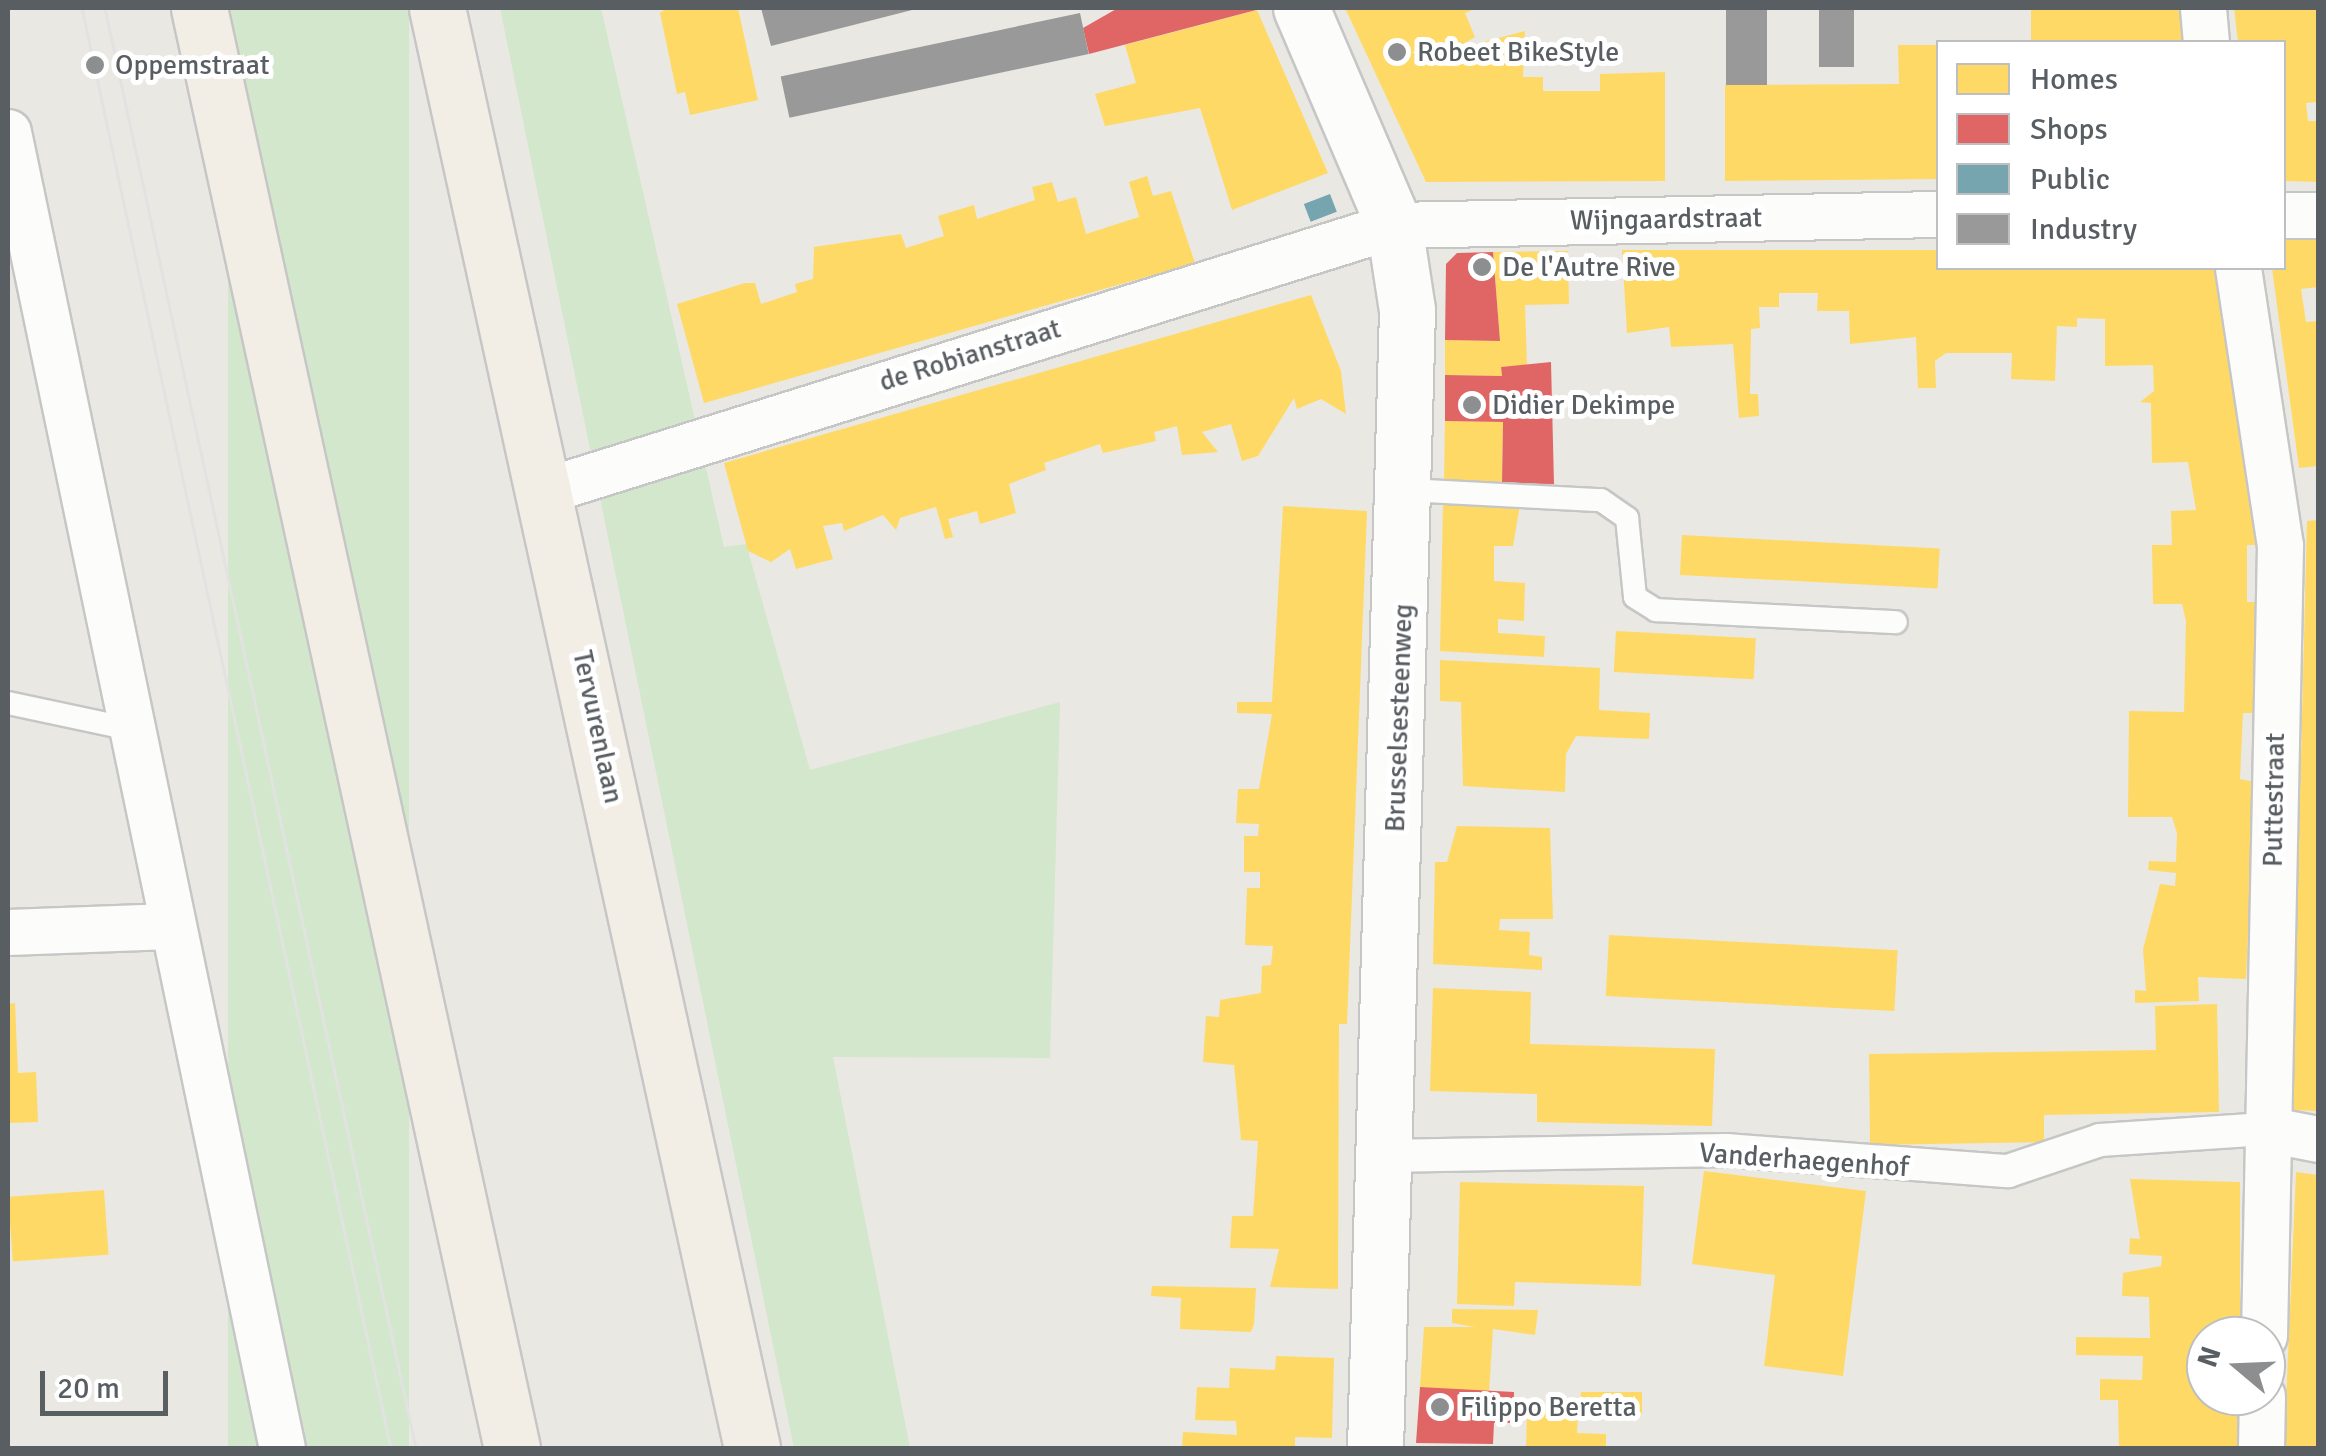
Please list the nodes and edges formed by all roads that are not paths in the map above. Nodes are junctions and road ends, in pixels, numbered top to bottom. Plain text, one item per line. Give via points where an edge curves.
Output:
1 (199, 8) edge
2 (437, 8) edge
3 (1300, 8) edge
4 (2203, 8) edge
5 (2206, 40) edge
6 (8, 132) edge
7 (1936, 214) edge
8 (2286, 215) edge
9 (2318, 215) edge
10 (1394, 225) junction
11 (2238, 270) edge
12 (547, 490) junction
13 (1407, 490) junction
14 (1896, 622) dead end
15 (8, 702) edge
16 (130, 729) junction
17 (170, 926) junction
18 (8, 932) edge
19 (2266, 1129) junction
20 (2318, 1138) edge
21 (1383, 1156) junction
22 (2264, 1316) edge
23 (2262, 1416) edge
24 (282, 1448) edge
25 (512, 1448) edge
26 (752, 1448) edge
27 (1374, 1448) edge
28 (2261, 1448) edge

1 - 25 main road
2 - 12 main road, Tervurenlaan
3 - 10 street, Brusselsesteenweg
4 - 5 street
6 - 16 street
7 - 10 street, Wijngaardstraat
8 - 9 street
10 - 12 street, de Robianstraat
10 - 13 street, Brusselsesteenweg via 1407,310
11 - 19 street, Puttestraat via 2280,545
12 - 26 main road, Tervurenlaan
13 - 14 lane via 1600,500 1627,518 1635,598 1656,610
13 - 21 street, Brusselsesteenweg
15 - 16 lane
16 - 17 street
17 - 18 street
17 - 24 street
19 - 20 street
19 - 21 street, Vanderhaegenhof via 2100,1140 2008,1171 1726,1150
19 - 22 street, Puttestraat
21 - 27 street, Brusselsesteenweg
23 - 28 street

